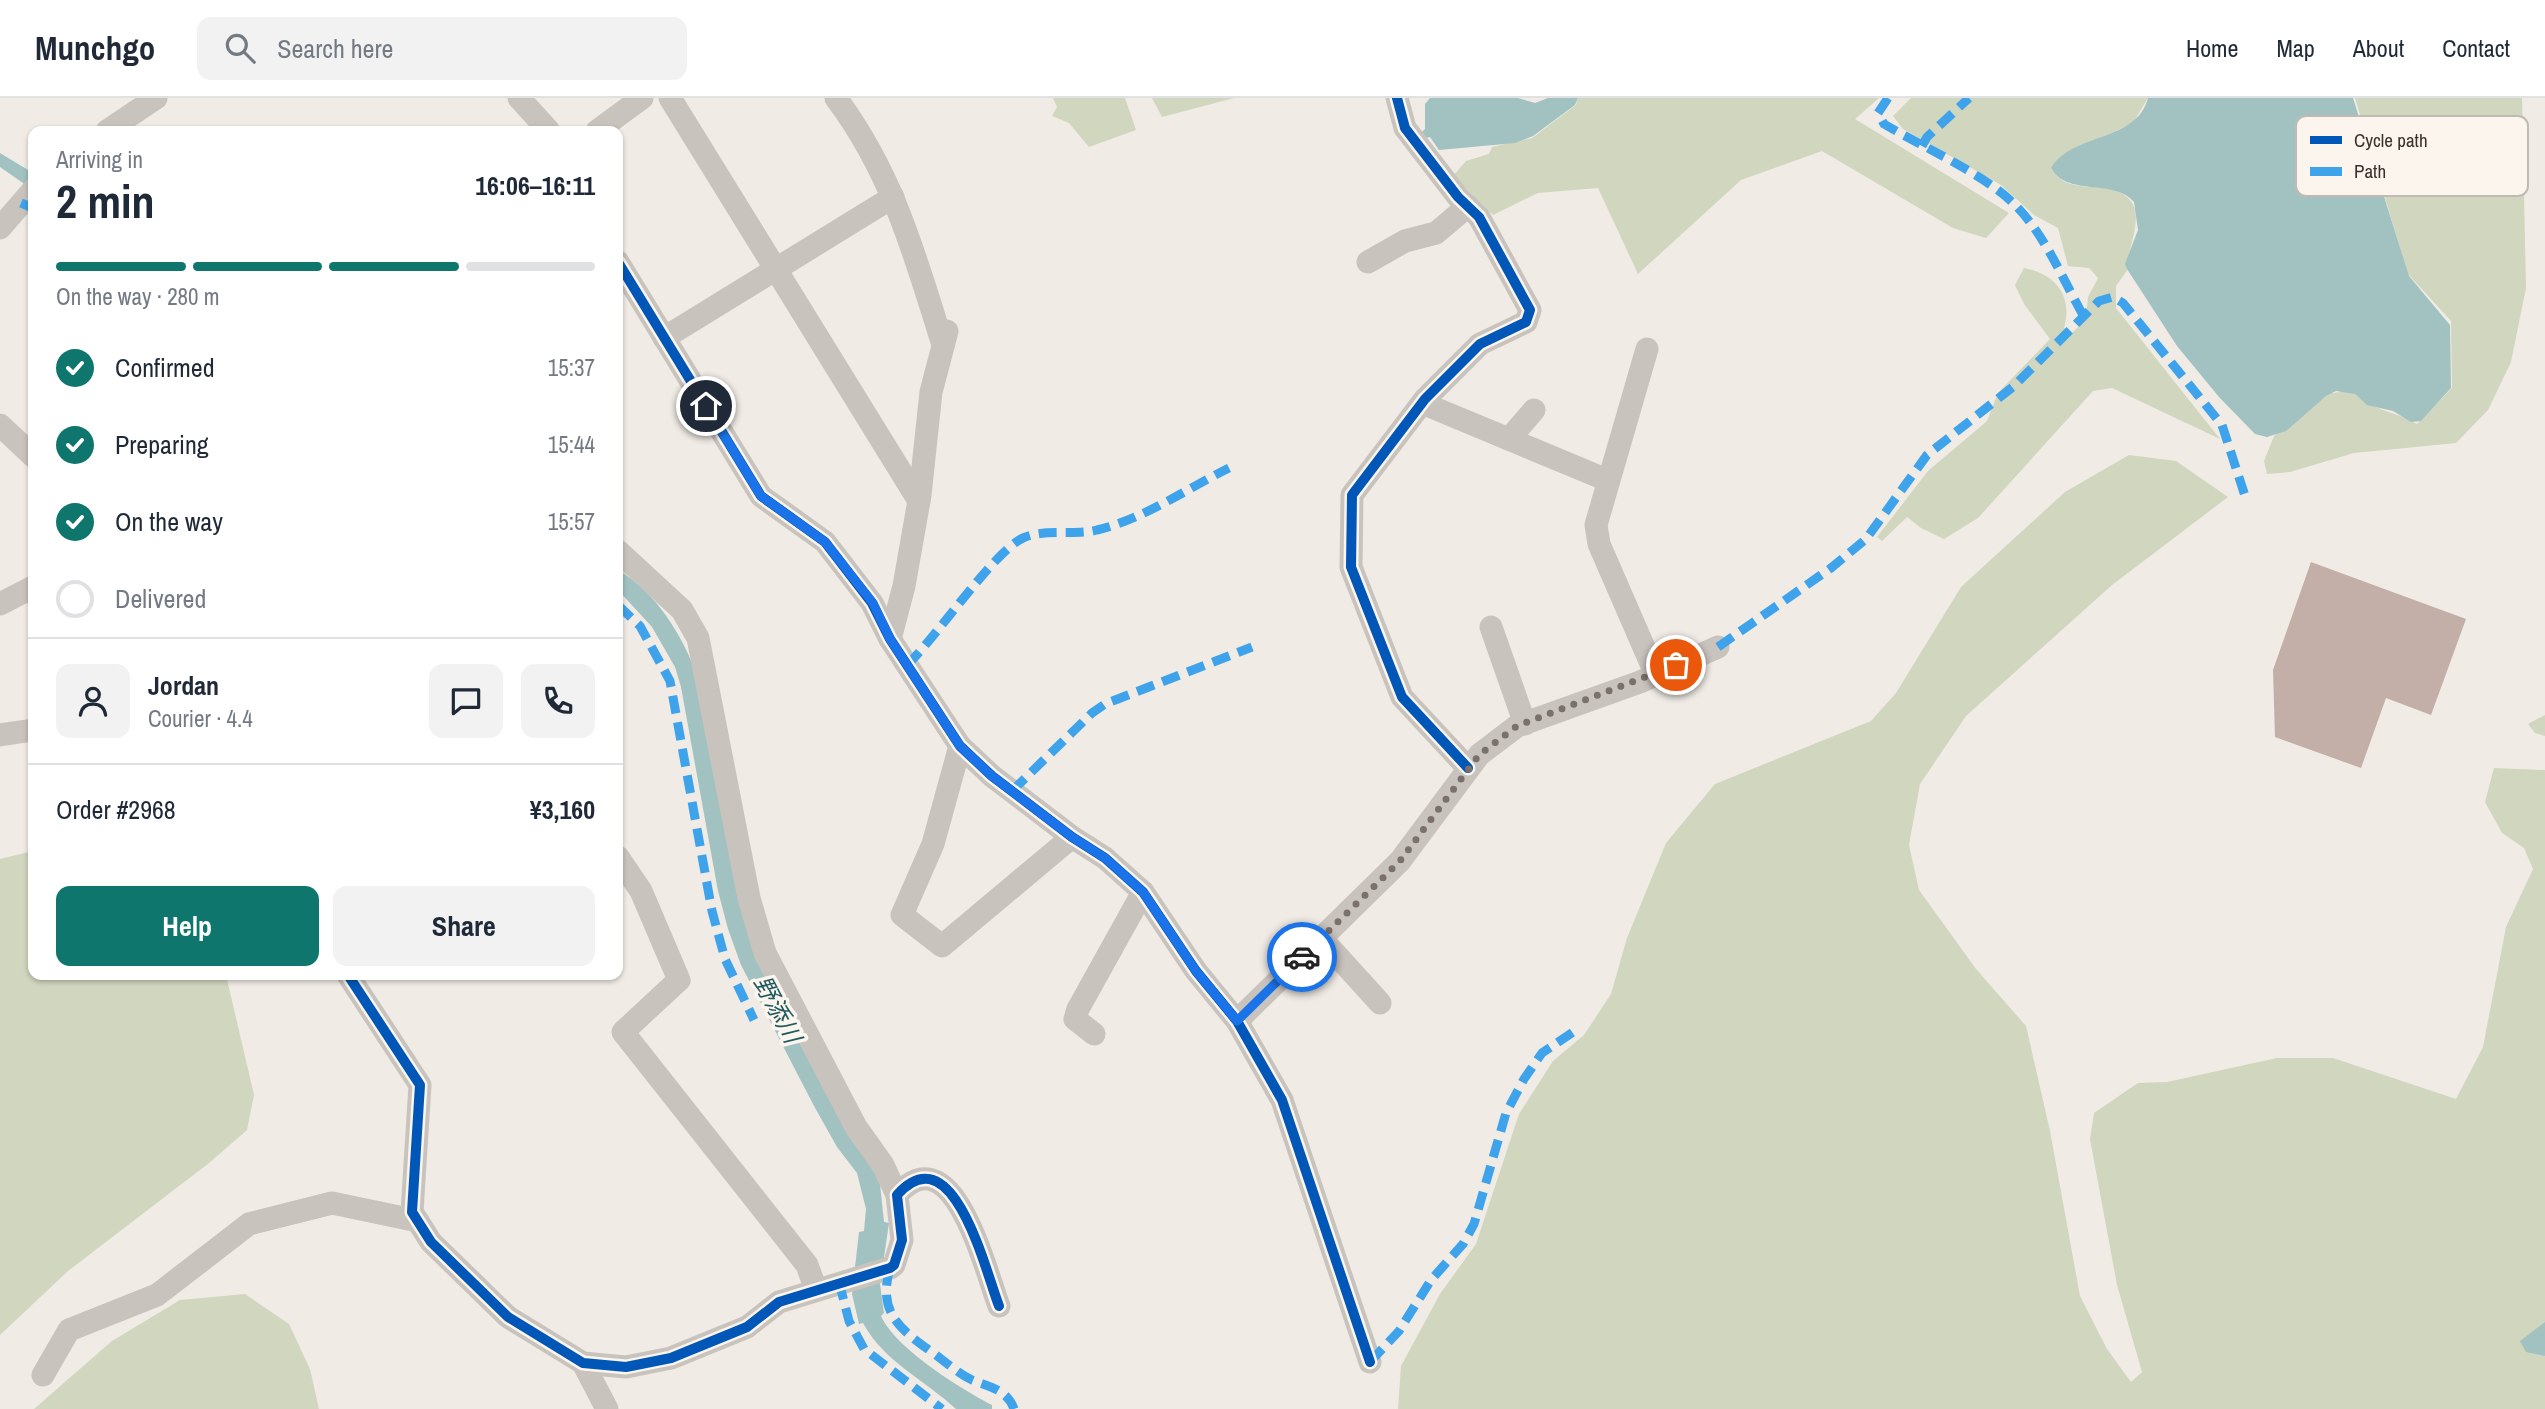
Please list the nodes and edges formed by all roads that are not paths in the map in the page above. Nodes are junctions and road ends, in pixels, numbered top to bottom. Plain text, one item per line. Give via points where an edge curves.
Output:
1 (156, 98) edge
2 (519, 98) edge
3 (642, 98) edge
4 (670, 98) edge
5 (835, 98) edge
6 (1397, 98) edge
7 (114, 126) edge
8 (545, 126) edge
9 (604, 126) edge
10 (28, 196) edge
11 (893, 197) junction
12 (1468, 206) junction
13 (0, 228) edge
14 (1368, 262) dead end
15 (776, 269) junction
16 (623, 270) edge
17 (664, 338) junction
18 (1647, 349) dead end
19 (1422, 403) junction
20 (1534, 410) dead end
21 (0, 425) edge
22 (1509, 439) junction
23 (28, 451) edge
24 (1608, 480) junction
25 (919, 501) junction
26 (623, 556) edge
27 (28, 590) edge
28 (0, 604) edge
29 (1491, 627) dead end
30 (890, 639) junction
31 (1718, 647) dead end
32 (1656, 675) junction
33 (1525, 724) junction
34 (28, 731) edge
35 (0, 735) edge
36 (960, 746) junction
37 (1468, 768) junction
38 (1072, 837) junction
39 (623, 865) edge
40 (1143, 892) junction
41 (1321, 938) junction
42 (351, 980) edge
43 (1380, 1003) dead end
44 (1237, 1021) junction
45 (1094, 1034) dead end
46 (897, 1195) junction
47 (418, 1221) junction
48 (816, 1290) junction
49 (999, 1306) dead end
50 (1370, 1362) dead end
51 (583, 1363) junction
52 (43, 1375) dead end
53 (607, 1409) edge

1 - 7 street
2 - 8 street
3 - 9 street
4 - 15 street
5 - 11 street via 874,157
6 - 12 street via 1405,128
10 - 13 street
11 - 15 street
11 - 25 street via 945,338 932,391
12 - 14 street via 1436,233 1405,241
12 - 19 street via 1479,217 1530,310 1526,322 1480,344
15 - 17 street
15 - 25 street
16 - 17 street
17 - 30 street via 761,496 825,542 873,603
18 - 24 street
19 - 22 street
19 - 37 street via 1352,495 1351,567 1402,697
20 - 22 street
21 - 23 street
22 - 24 street
24 - 32 street via 1595,525 1599,544
25 - 30 street
26 - 46 street via 682,610 698,638 749,898 765,953
27 - 28 street
29 - 33 street
30 - 36 street
31 - 32 street
32 - 33 street
33 - 37 street via 1479,755
34 - 35 street
36 - 38 street
36 - 38 street via 933,844 902,915 942,946
37 - 41 street via 1400,861
38 - 40 street via 1105,858
39 - 48 street via 640,891 678,980 623,1032 807,1265
40 - 44 street via 1196,971
40 - 45 street via 1078,1009 1075,1019
41 - 43 street
41 - 44 street
42 - 47 street via 420,1085 412,1212
44 - 50 street via 1282,1100
46 - 48 street via 902,1240 894,1265
46 - 49 street via 908,1182 926,1178 952,1192 960,1201
47 - 51 street via 431,1242 508,1317
47 - 52 street via 332,1203 249,1224 157,1295 69,1330
48 - 51 street via 779,1301 747,1327 671,1358 626,1367
51 - 53 street

